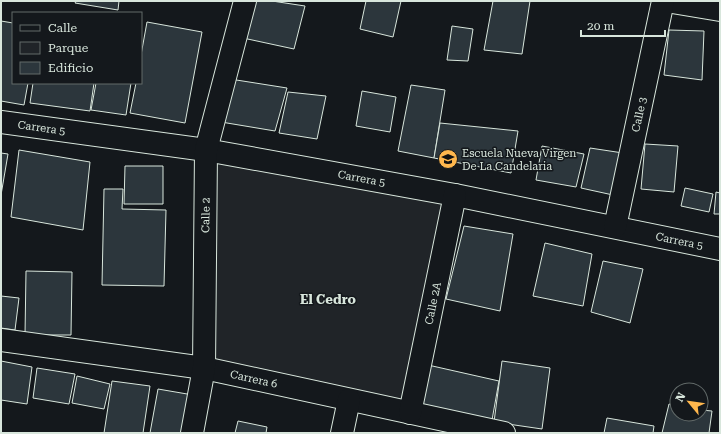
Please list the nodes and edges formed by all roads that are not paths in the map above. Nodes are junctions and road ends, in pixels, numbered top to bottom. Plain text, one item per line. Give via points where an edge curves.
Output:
1 (244, 1) edge
2 (663, 1) edge
3 (666, 1) edge
4 (720, 10) edge
5 (1, 122) edge
6 (206, 150) junction
7 (455, 195) junction
8 (614, 227) junction
9 (720, 249) edge
10 (1, 340) edge
11 (204, 368) junction
12 (349, 400) junction
13 (410, 413) junction
14 (192, 433) edge
15 (342, 433) edge
16 (504, 433) edge

1 - 6 street, Calle 2
2 - 8 street, Calle 3
3 - 4 street
5 - 6 street, Carrera 5
6 - 7 street, Carrera 5
6 - 11 street, Calle 2
7 - 8 street, Carrera 5
7 - 13 street, Calle 2A
8 - 9 street, Carrera 5
10 - 11 street, Carrera 6
11 - 12 street, Carrera 6
11 - 14 street, Calle 2
12 - 13 street, Carrera 6
12 - 15 street
13 - 16 street, Carrera 6

